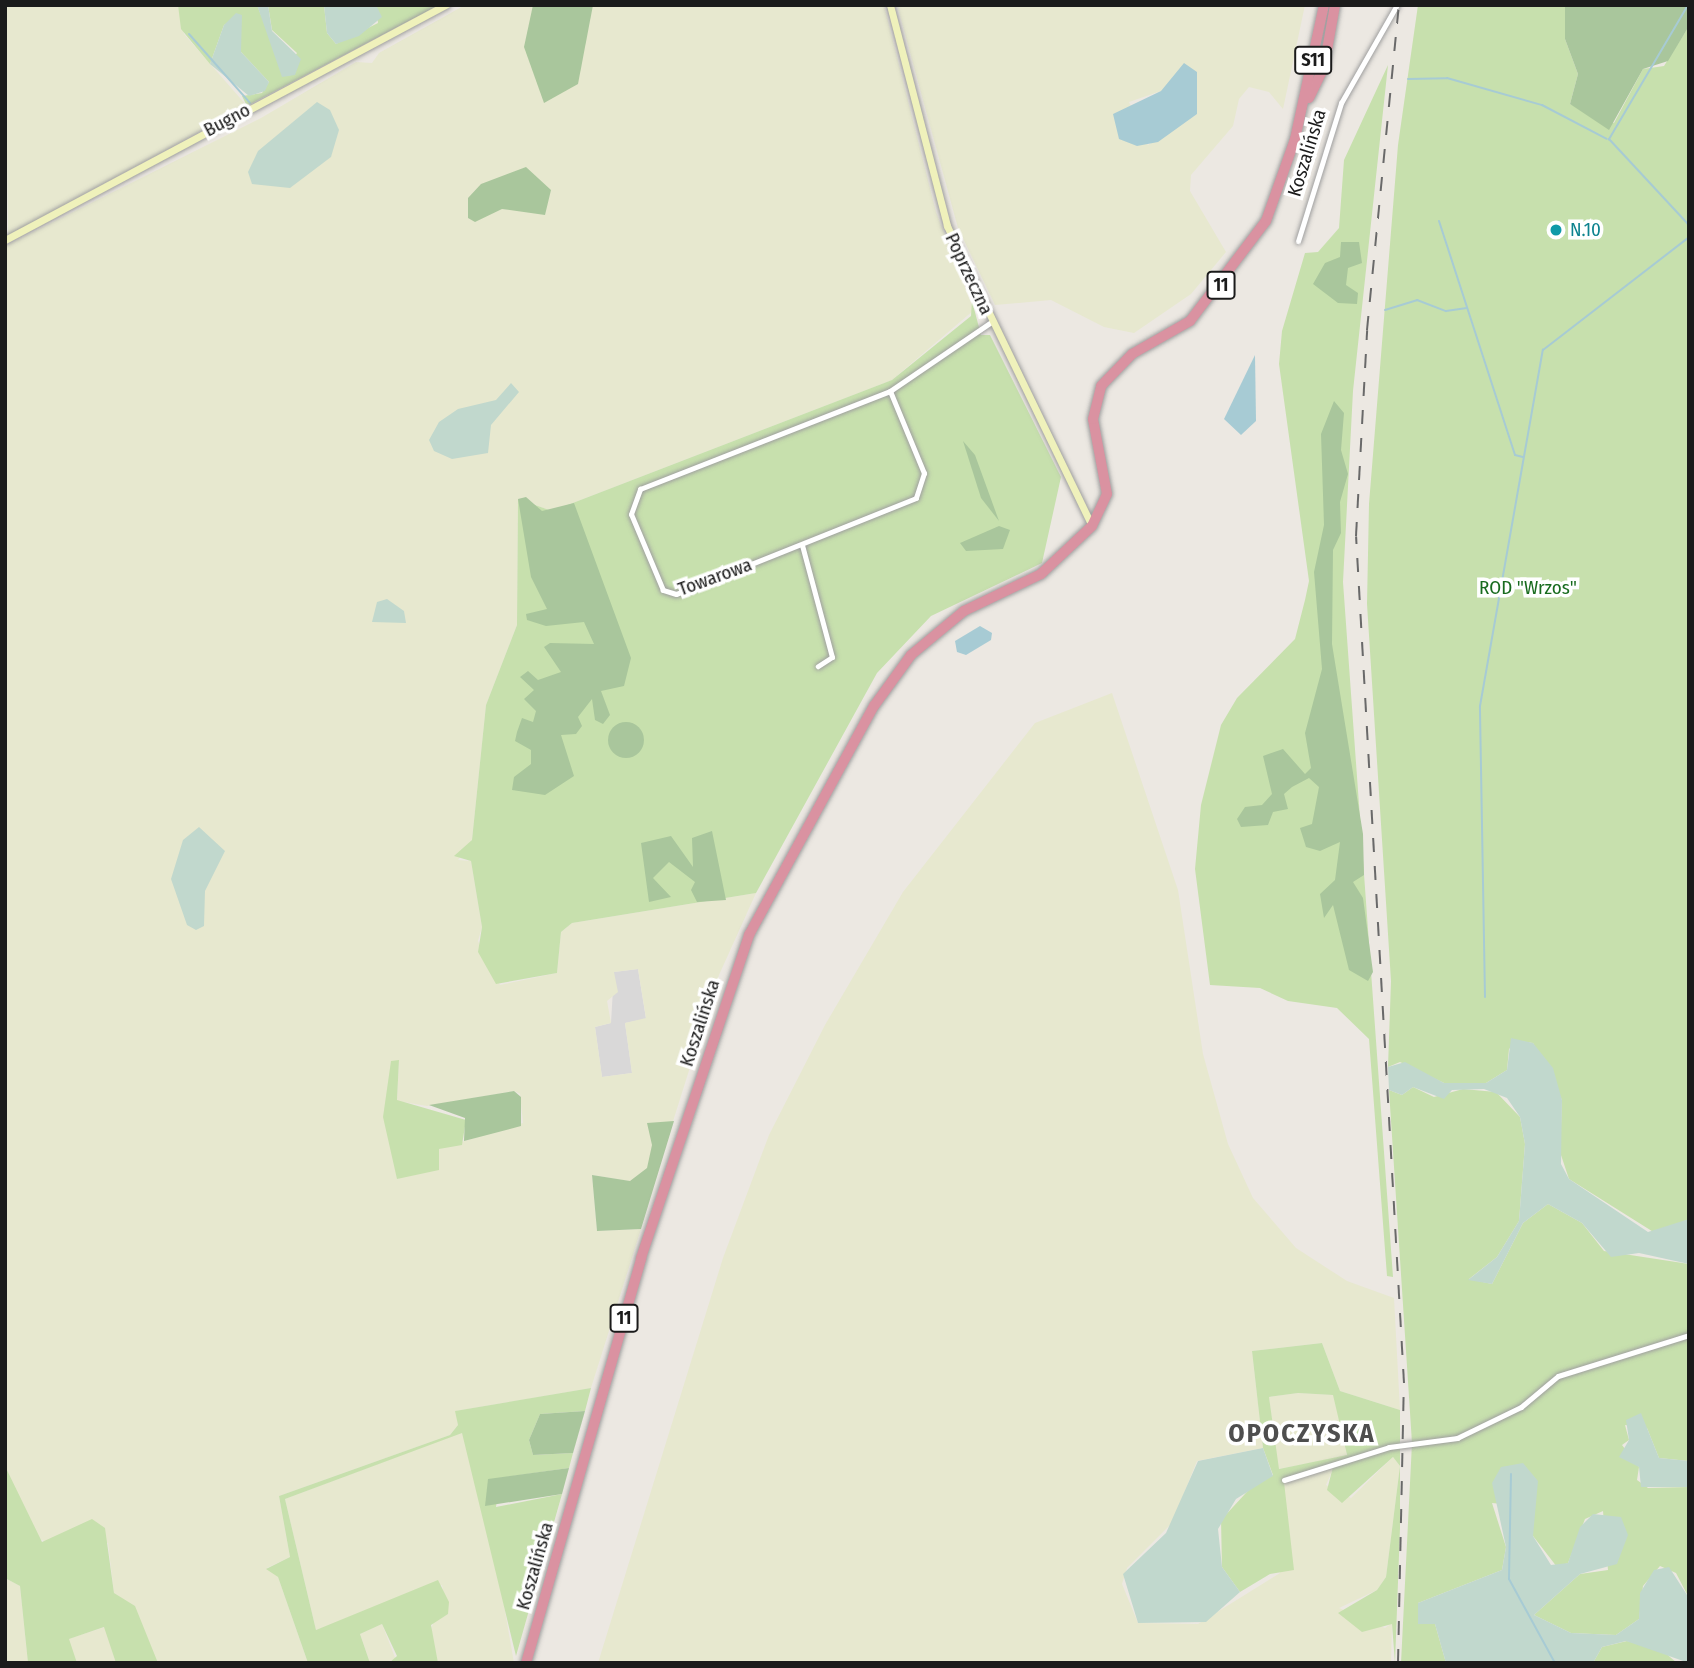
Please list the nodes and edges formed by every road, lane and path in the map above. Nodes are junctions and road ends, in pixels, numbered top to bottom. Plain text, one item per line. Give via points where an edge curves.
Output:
1 (446, 5) edge
2 (890, 5) edge
3 (1324, 5) edge
4 (1335, 5) edge
5 (1397, 5) edge
6 (1324, 67) joint
7 (1301, 114) junction
8 (7, 239) edge
9 (1298, 241) dead end
10 (991, 322) junction
11 (890, 391) junction
12 (1092, 526) junction
13 (802, 545) junction
14 (818, 666) dead end
15 (1689, 1335) edge
16 (1284, 1480) dead end
17 (526, 1663) edge

1 - 8 street, Bugno
2 - 10 street, Poprzeczna via 944,217
3 - 7 highway, S11
4 - 6 highway, S11
5 - 9 street, Koszalińska via 1341,103
6 - 7 highway, 11
7 - 12 highway, 11 via 1282,188 1244,254 1190,321 1132,354 1101,386 1093,419 1108,494
10 - 11 street
10 - 12 street, Poprzeczna
11 - 13 street, Towarowa via 924,473 922,490 908,503
11 - 13 street, Towarowa via 649,484 633,498 631,514 666,593
12 - 17 highway, Koszalińska / 11 via 1055,565 957,615 904,663 749,935 642,1258
13 - 14 street via 832,657
15 - 16 street via 1558,1376 1521,1407 1457,1438 1388,1447

